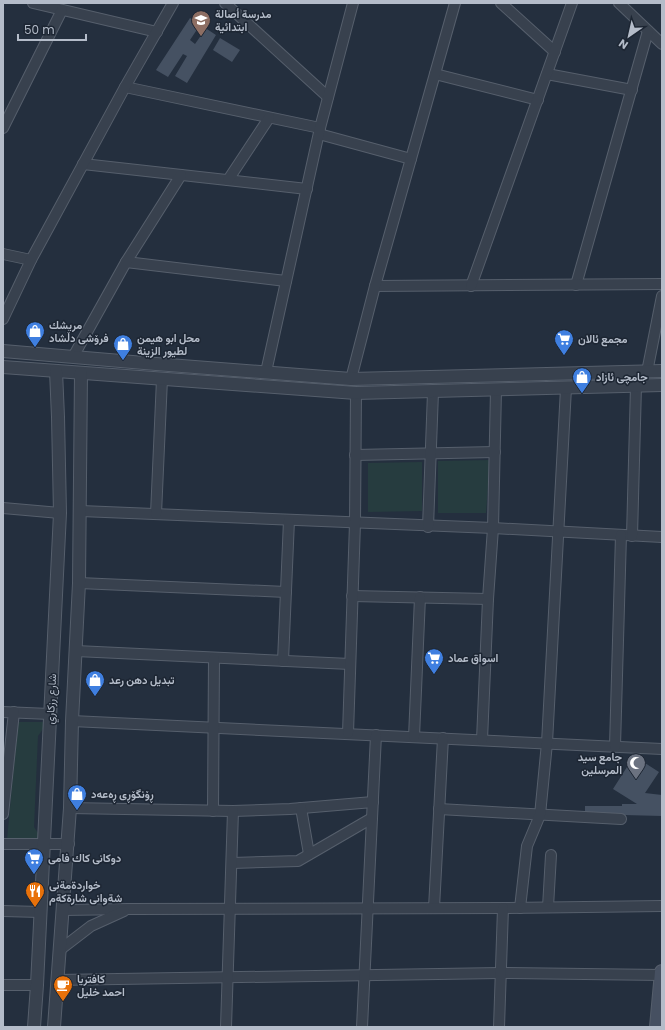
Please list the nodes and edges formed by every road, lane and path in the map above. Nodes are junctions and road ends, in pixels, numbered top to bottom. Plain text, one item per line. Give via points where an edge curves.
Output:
1 (33, 3) edge
2 (173, 3) edge
3 (226, 3) edge
4 (353, 3) edge
5 (455, 3) edge
6 (501, 3) edge
7 (572, 3) edge
8 (619, 3) edge
9 (44, 4) edge
10 (62, 10) junction
11 (648, 31) junction
12 (157, 32) junction
13 (662, 44) edge
14 (555, 52) junction
15 (435, 74) junction
16 (547, 74) junction
17 (125, 87) junction
18 (632, 90) junction
19 (328, 97) junction
20 (538, 100) junction
21 (269, 118) junction
22 (3, 128) edge
23 (320, 131) junction
24 (411, 159) junction
25 (83, 164) junction
26 (181, 175) junction
27 (228, 180) junction
28 (307, 189) junction
29 (3, 254) edge
30 (31, 260) junction
31 (126, 262) junction
32 (286, 281) junction
33 (662, 284) edge
34 (576, 285) junction
35 (375, 286) junction
36 (471, 286) junction
37 (662, 296) edge
38 (3, 319) edge
39 (3, 351) edge
40 (73, 357) junction
41 (3, 367) edge
42 (56, 371) junction
43 (662, 371) edge
44 (266, 372) junction
45 (647, 372) junction
46 (81, 373) junction
47 (307, 375) junction
48 (162, 379) junction
49 (351, 379) junction
50 (662, 385) edge
51 (636, 386) junction
52 (566, 388) junction
53 (306, 390) junction
54 (496, 390) junction
55 (433, 392) junction
56 (356, 393) junction
57 (58, 417) junction
58 (81, 417) junction
59 (495, 452) junction
60 (431, 454) junction
61 (355, 455) junction
62 (3, 508) edge
63 (80, 511) junction
64 (60, 513) junction
65 (156, 514) junction
66 (289, 520) junction
67 (355, 523) junction
68 (428, 526) junction
69 (493, 528) junction
70 (559, 532) junction
71 (621, 535) junction
72 (632, 536) junction
73 (662, 537) edge
74 (79, 583) junction
75 (286, 592) junction
76 (352, 596) junction
77 (420, 597) junction
78 (488, 599) junction
79 (76, 652) junction
80 (214, 658) junction
81 (283, 661) junction
82 (350, 664) junction
83 (3, 712) edge
84 (14, 712) junction
85 (50, 714) junction
86 (72, 720) junction
87 (213, 726) junction
88 (348, 733) junction
89 (376, 735) junction
90 (414, 736) junction
91 (443, 738) junction
92 (482, 740) junction
93 (546, 743) junction
94 (614, 746) junction
95 (662, 749) edge
96 (373, 802) junction
97 (70, 808) junction
98 (301, 808) junction
99 (439, 809) junction
100 (213, 811) junction
101 (233, 811) junction
102 (3, 814) edge
103 (540, 815) junction
104 (372, 818) junction
105 (621, 819) dead end
106 (3, 844) edge
107 (44, 844) junction
108 (69, 844) junction
109 (309, 854) junction
110 (551, 855) dead end
111 (232, 863) junction
112 (662, 906) edge
113 (548, 907) junction
114 (368, 908) junction
115 (434, 908) junction
116 (503, 908) junction
117 (520, 908) junction
118 (128, 909) junction
119 (230, 909) junction
120 (63, 910) junction
121 (3, 911) edge
122 (40, 912) junction
123 (60, 949) junction
124 (662, 972) edge
125 (500, 973) junction
126 (365, 975) junction
127 (662, 975) edge
128 (228, 976) junction
129 (57, 980) junction
130 (3, 985) edge
131 (37, 985) junction
132 (661, 1004) edge
133 (34, 1027) edge
134 (54, 1027) edge
135 (226, 1027) edge
136 (362, 1027) edge
137 (499, 1027) edge
138 (657, 1027) edge

1 - 9 street
2 - 12 street
3 - 19 street
4 - 19 street
5 - 15 street
6 - 14 street
7 - 14 street
8 - 11 street
9 - 10 street
10 - 12 street
10 - 22 street
11 - 13 street
11 - 18 street
12 - 17 street
14 - 16 street
15 - 20 street
15 - 24 street
16 - 18 street
16 - 20 street
17 - 21 street
17 - 25 street
18 - 34 street
19 - 23 street
20 - 36 street
21 - 23 street
21 - 27 street
23 - 24 street
23 - 28 street
24 - 35 street
25 - 26 street
25 - 30 street
26 - 27 street
26 - 31 street
27 - 28 street
28 - 32 street
29 - 30 street
30 - 38 street
31 - 32 street
31 - 40 street
32 - 44 street
33 - 34 street
34 - 36 street
35 - 36 street
35 - 49 street
37 - 45 street
39 - 40 street
40 - 44 street
41 - 42 street
42 - 46 street
42 - 57 street, شارع رزكاري
43 - 45 street
44 - 47 street
45 - 49 street
46 - 48 street
46 - 58 street, شارع رزكاري
47 - 49 street
47 - 53 street
48 - 53 street
48 - 65 street
50 - 51 street
51 - 52 street
51 - 72 street
52 - 54 street
52 - 70 street
53 - 56 street
54 - 55 street
54 - 59 street
55 - 56 street
55 - 60 street
56 - 61 street
57 - 58 street
57 - 64 street, شارع رزكاري
58 - 63 street, شارع رزكاري
59 - 60 street
59 - 69 street
60 - 61 street
60 - 68 street
61 - 67 street
62 - 64 street
63 - 65 street
63 - 74 street, شارع رزكاري
64 - 85 street, شارع رزكاري
65 - 66 street
66 - 67 street
66 - 75 street
67 - 68 street
67 - 76 street
68 - 69 street
69 - 70 street
69 - 78 street
70 - 71 street
70 - 93 street
71 - 72 street
71 - 94 street
72 - 73 street
74 - 75 street
74 - 79 street, شارع رزكاري
75 - 81 street
76 - 77 street
76 - 82 street
77 - 78 street
77 - 90 street
78 - 92 street
79 - 80 street
79 - 86 street, شارع رزكاري
80 - 81 street
80 - 87 street
81 - 82 street
82 - 88 street
83 - 84 street
84 - 85 street
84 - 102 street
85 - 107 street, شارع رزكاري
86 - 87 street
86 - 97 street, شارع رزكاري
87 - 88 street
87 - 100 street
88 - 89 street
89 - 90 street
89 - 96 street
90 - 91 street
91 - 92 street
91 - 99 street
92 - 93 street
93 - 94 street
93 - 103 street
94 - 95 street
96 - 98 street
96 - 104 street
97 - 100 street
97 - 108 street, شارع رزكاري
98 - 101 street
98 - 109 street
99 - 103 street
99 - 115 street
100 - 101 street
101 - 111 street
103 - 105 street
103 - 117 street via 527,846
104 - 109 street
104 - 114 street
106 - 107 street
107 - 108 street
107 - 122 street, شارع رزكاري
108 - 120 street, شارع رزكاري
109 - 111 street via 298,861
110 - 113 street
111 - 119 street
112 - 113 street
113 - 117 street
114 - 115 street
114 - 119 street
114 - 126 street
115 - 116 street
116 - 117 street
116 - 125 street
118 - 119 street
118 - 120 street
118 - 123 street via 91,926
119 - 128 street
120 - 123 street, شارع رزكاري
121 - 122 street
122 - 131 street, شارع رزكاري
123 - 129 street, شارع رزكاري
124 - 127 main road
125 - 126 street
125 - 127 street
125 - 137 street
126 - 128 street
126 - 136 street
127 - 132 main road
128 - 129 street
128 - 135 street
129 - 134 street, شارع رزكاري
130 - 131 street
131 - 133 street, شارع رزكاري
132 - 138 main road

